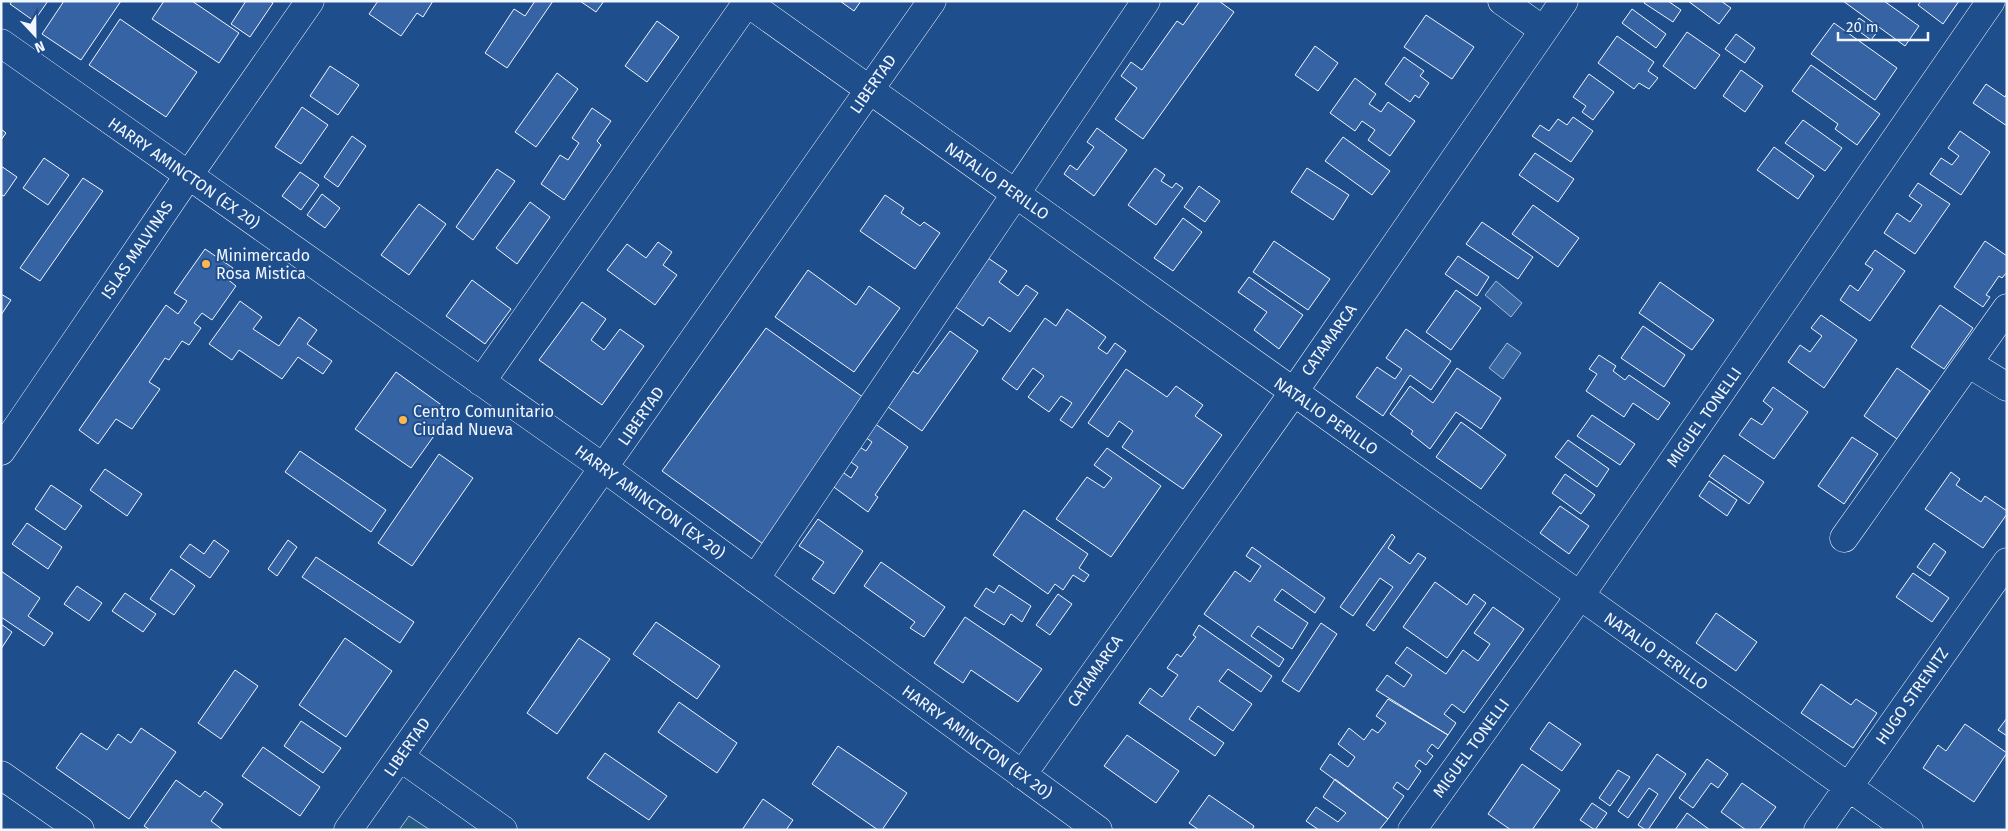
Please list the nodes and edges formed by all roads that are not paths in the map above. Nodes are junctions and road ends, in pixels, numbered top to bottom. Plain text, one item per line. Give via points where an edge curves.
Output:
1 (310, 1) edge
2 (932, 1) edge
3 (1146, 1) edge
4 (1502, 1) edge
5 (1564, 1) edge
6 (1991, 1) edge
7 (747, 2) edge
8 (1543, 30) junction
9 (1, 43) edge
10 (868, 90) junction
11 (188, 176) junction
12 (1015, 194) junction
13 (2007, 308) edge
14 (1968, 363) junction
15 (481, 382) junction
16 (2007, 387) edge
17 (1293, 393) junction
18 (1, 451) edge
19 (604, 468) junction
20 (1844, 538) dead end
21 (2007, 562) edge
22 (755, 579) junction
23 (1580, 596) junction
24 (400, 757) junction
25 (1, 775) edge
26 (1022, 775) junction
27 (1848, 787) junction
28 (80, 830) edge
29 (348, 830) edge
30 (504, 830) edge
31 (1098, 830) edge
32 (1412, 830) edge
33 (1818, 830) edge
34 (1910, 830) edge

1 - 11 street, ISLAS MALVINAS
2 - 10 street, LIBERTAD
3 - 12 street
4 - 8 street
5 - 8 street, CATAMARCA
6 - 23 street, MIGUEL TONELLI
7 - 10 street, NATALIO PERILLO
7 - 15 street
8 - 17 street, CATAMARCA
9 - 11 street, HARRY AMINCTON (EX 20)
10 - 12 street, NATALIO PERILLO
10 - 19 street, LIBERTAD
11 - 15 street, HARRY AMINCTON (EX 20)
11 - 18 street, ISLAS MALVINAS
12 - 17 street, NATALIO PERILLO
12 - 22 street
13 - 14 street
14 - 16 street
14 - 20 street
15 - 19 street, HARRY AMINCTON (EX 20)
17 - 23 street, NATALIO PERILLO
17 - 26 street, CATAMARCA
19 - 22 street, HARRY AMINCTON (EX 20)
19 - 24 street, LIBERTAD
21 - 27 street, HUGO STRENITZ
22 - 26 street, HARRY AMINCTON (EX 20)
23 - 27 street, NATALIO PERILLO
23 - 32 street, MIGUEL TONELLI
24 - 29 street, LIBERTAD
24 - 30 street
25 - 28 street
26 - 31 street, HARRY AMINCTON (EX 20)
27 - 33 street, HUGO STRENITZ
27 - 34 street, NATALIO PERILLO

